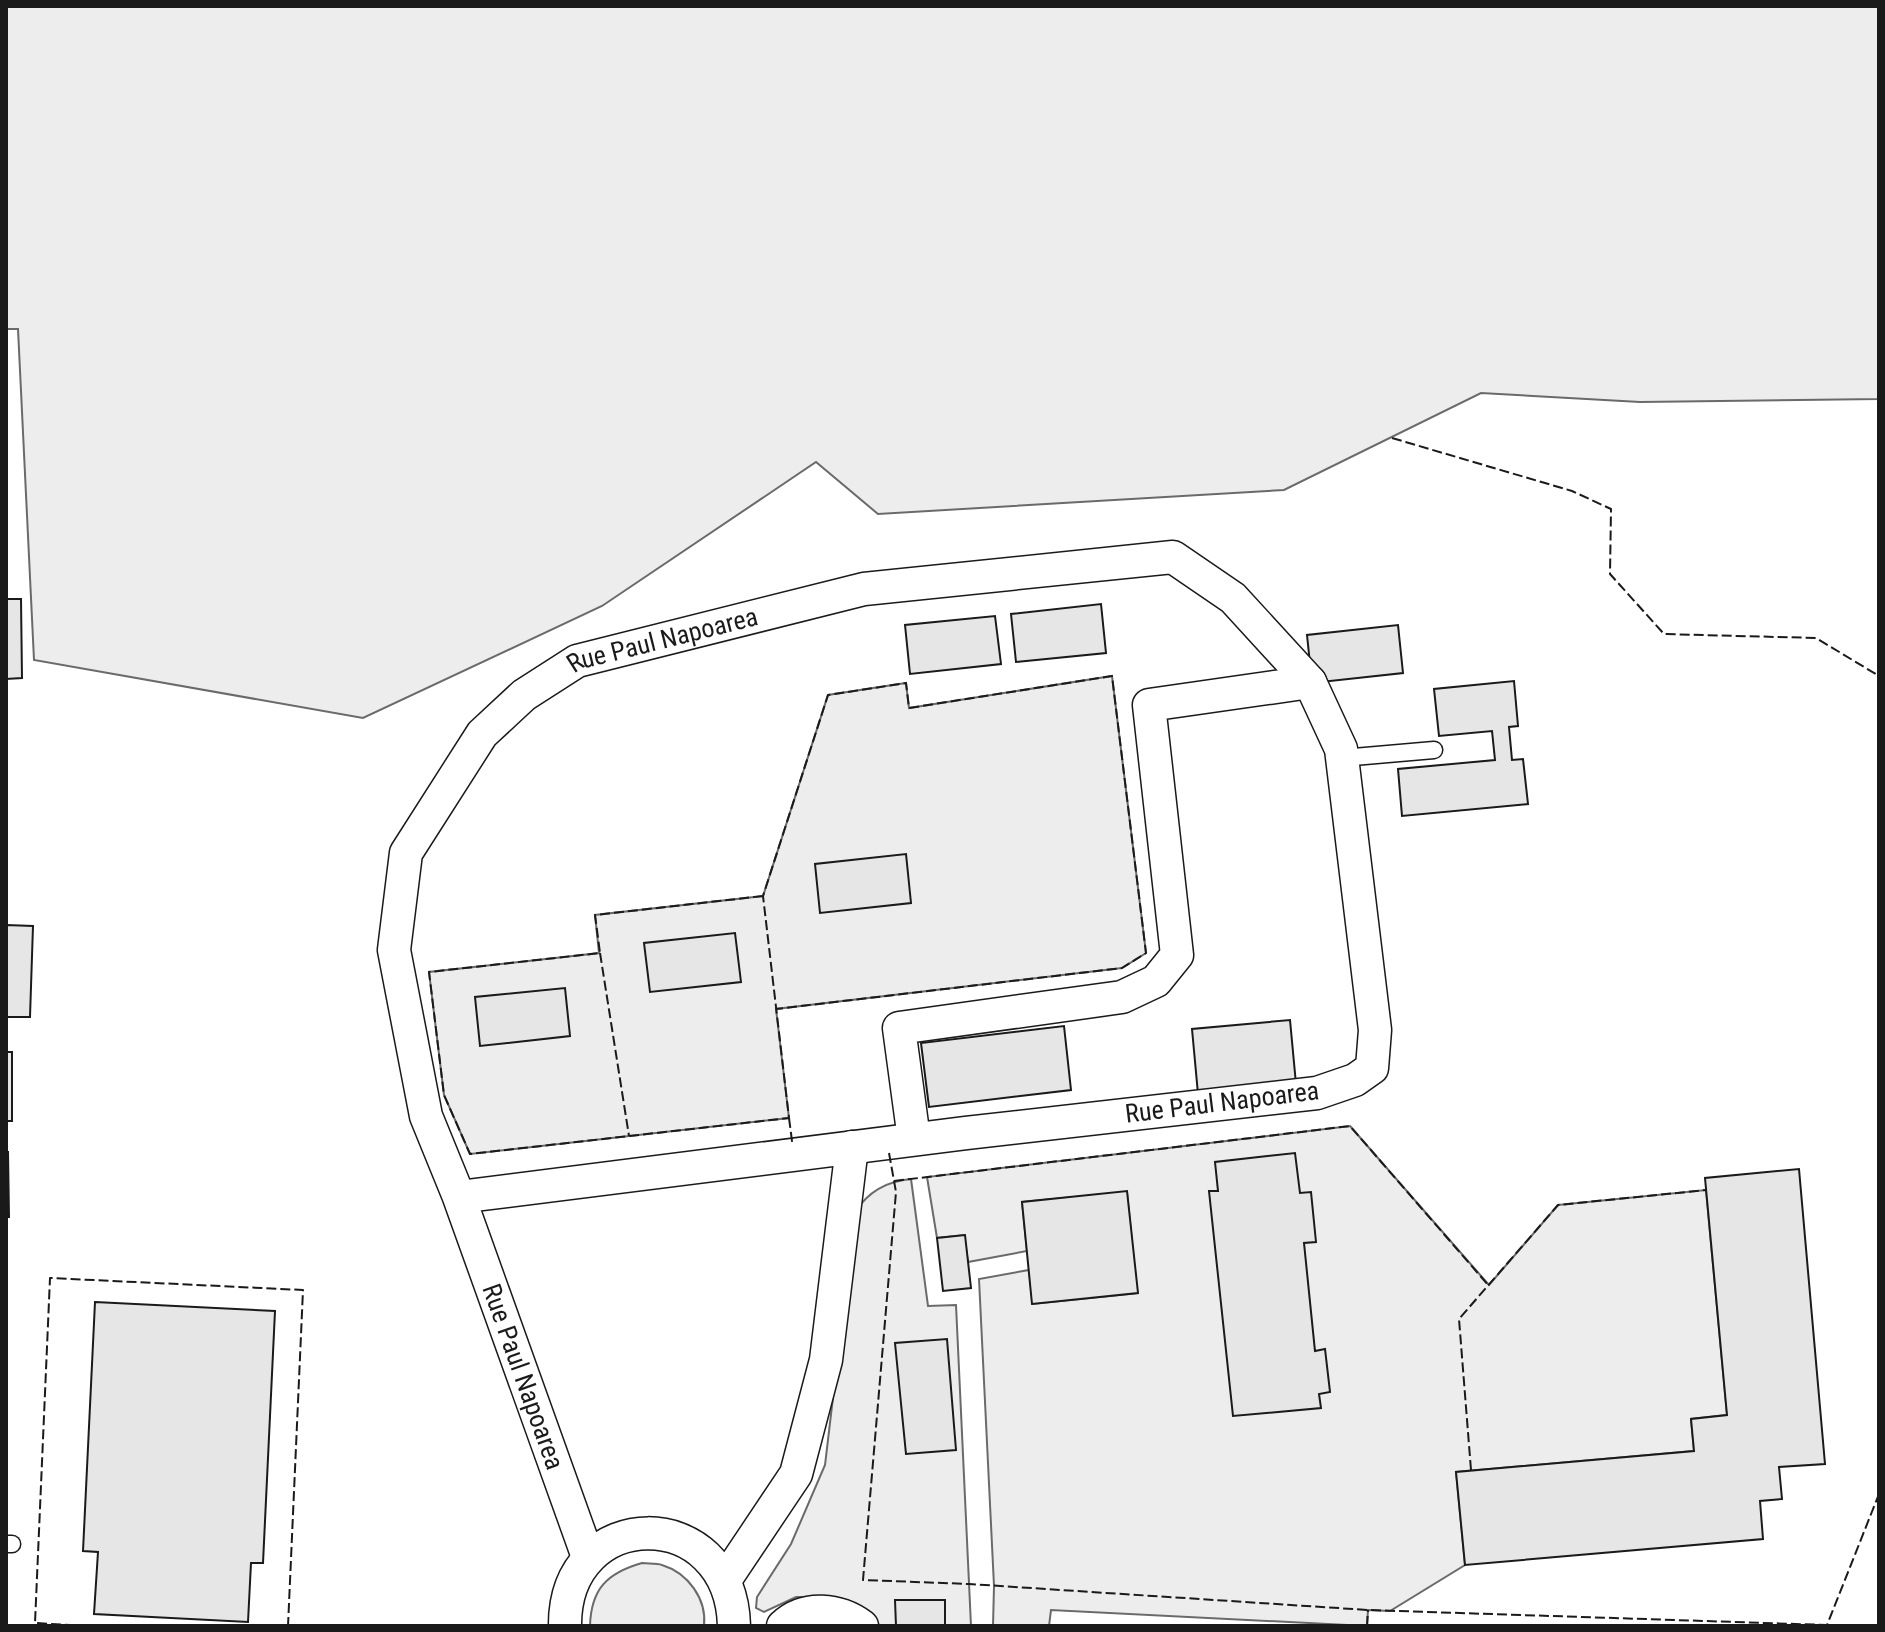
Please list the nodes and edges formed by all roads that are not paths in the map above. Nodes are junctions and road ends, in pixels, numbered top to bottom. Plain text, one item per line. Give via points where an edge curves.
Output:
1 (1310, 682) junction
2 (1434, 750) dead end
3 (1342, 758) junction
4 (914, 1139) junction
5 (852, 1147) junction
6 (459, 1197) junction
7 (588, 1557) junction
8 (725, 1580) junction
9 (565, 1626) edge
10 (734, 1626) edge
11 (783, 1626) edge
12 (862, 1626) edge

1 - 3 street, Rue Paul Napoarea
1 - 4 street via 1149,705 1177,955 1156,981 1122,997 899,1028
1 - 6 street, Rue Paul Napoarea via 1233,598 1173,557 864,589 577,661 524,695 482,734 406,853 394,950 426,1116
2 - 3 lane
3 - 4 street, Rue Paul Napoarea via 1375,1030 1372,1068 1317,1093
4 - 5 street, Rue Paul Napoarea
5 - 6 street, Rue Paul Napoarea
5 - 8 street via 826,1360 796,1474
6 - 7 street, Rue Paul Napoarea
7 - 8 street via 608,1543 653,1533 682,1539 708,1556
7 - 9 street via 564,1606
8 - 10 street
11 - 12 street via 808,1613 828,1611

